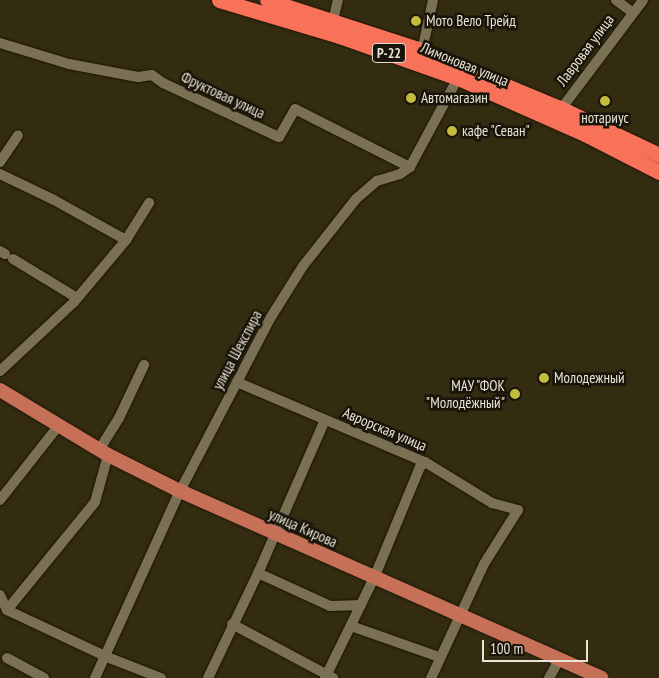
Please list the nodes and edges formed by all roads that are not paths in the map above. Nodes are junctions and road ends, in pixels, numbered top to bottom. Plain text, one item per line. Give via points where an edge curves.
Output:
1 (219, 0) edge
2 (266, 0) edge
3 (338, 0) edge
4 (433, 0) edge
5 (616, 0) edge
6 (643, 0) edge
7 (632, 13) junction
8 (333, 21) junction
9 (0, 43) edge
10 (422, 51) junction
11 (458, 78) junction
12 (557, 114) junction
13 (18, 134) dead end
14 (659, 155) edge
15 (0, 162) edge
16 (410, 167) junction
17 (659, 172) edge
18 (0, 174) edge
19 (149, 203) dead end
20 (126, 240) junction
21 (6, 254) edge
22 (77, 298) junction
23 (144, 365) dead end
24 (0, 371) edge
25 (237, 382) junction
26 (0, 390) edge
27 (325, 420) junction
28 (59, 425) junction
29 (104, 453) junction
30 (425, 462) junction
31 (180, 491) junction
32 (0, 500) edge
33 (275, 534) junction
34 (258, 573) junction
35 (374, 578) junction
36 (0, 595) edge
37 (361, 605) junction
38 (7, 610) junction
39 (460, 616) junction
40 (232, 624) junction
41 (351, 626) junction
42 (106, 657) junction
43 (7, 658) dead end
44 (439, 658) junction
45 (559, 660) junction
46 (328, 677) edge
47 (44, 678) edge
48 (96, 678) edge
49 (161, 678) edge
50 (208, 678) edge
51 (431, 678) edge
52 (549, 678) edge
53 (601, 678) edge

1 - 11 highway, Лимоновая улица / Р-22 via 339,36
2 - 8 highway, Лимоновая улица / Р-22
3 - 8 street
4 - 10 street
5 - 7 street
6 - 7 street, Лавровая улица
7 - 12 street, Лавровая улица
8 - 10 highway, Лимоновая улица / Р-22
9 - 16 street, Фруктовая улица via 69,64 138,77 152,75 278,137 295,109
10 - 12 highway, Лимоновая улица / Р-22
11 - 12 highway, Лимоновая улица / Р-22
11 - 16 street
12 - 14 highway, Р-22
12 - 17 highway, Р-22
13 - 15 street
16 - 25 street, улица Шекспира via 400,174 377,181 356,199 303,266 271,317
18 - 20 street
19 - 20 street
20 - 22 street
21 - 22 street
22 - 24 street
23 - 29 street
25 - 27 street, Аврорская улица
25 - 31 street, улица Шекспира
26 - 28 main road, улица Кирова
27 - 30 street, Аврорская улица
27 - 33 street
28 - 29 main road, улица Кирова
28 - 32 street
29 - 31 main road, улица Кирова
29 - 38 street via 95,502
30 - 35 street via 420,467
30 - 39 street, Аврорская улица via 492,503 518,510 484,564
31 - 33 main road, улица Кирова
31 - 42 street, улица Шекспира
33 - 34 street
33 - 35 main road, улица Кирова
34 - 37 street via 330,606
34 - 40 street
35 - 37 street
35 - 39 main road, улица Кирова
36 - 38 street
37 - 41 street
38 - 42 street
39 - 44 street
39 - 45 main road, улица Кирова
40 - 46 street
40 - 50 street
41 - 44 street
41 - 46 street
42 - 48 street, улица Шекспира
42 - 49 street
43 - 47 street
44 - 51 street
45 - 52 street
45 - 53 main road, улица Кирова

